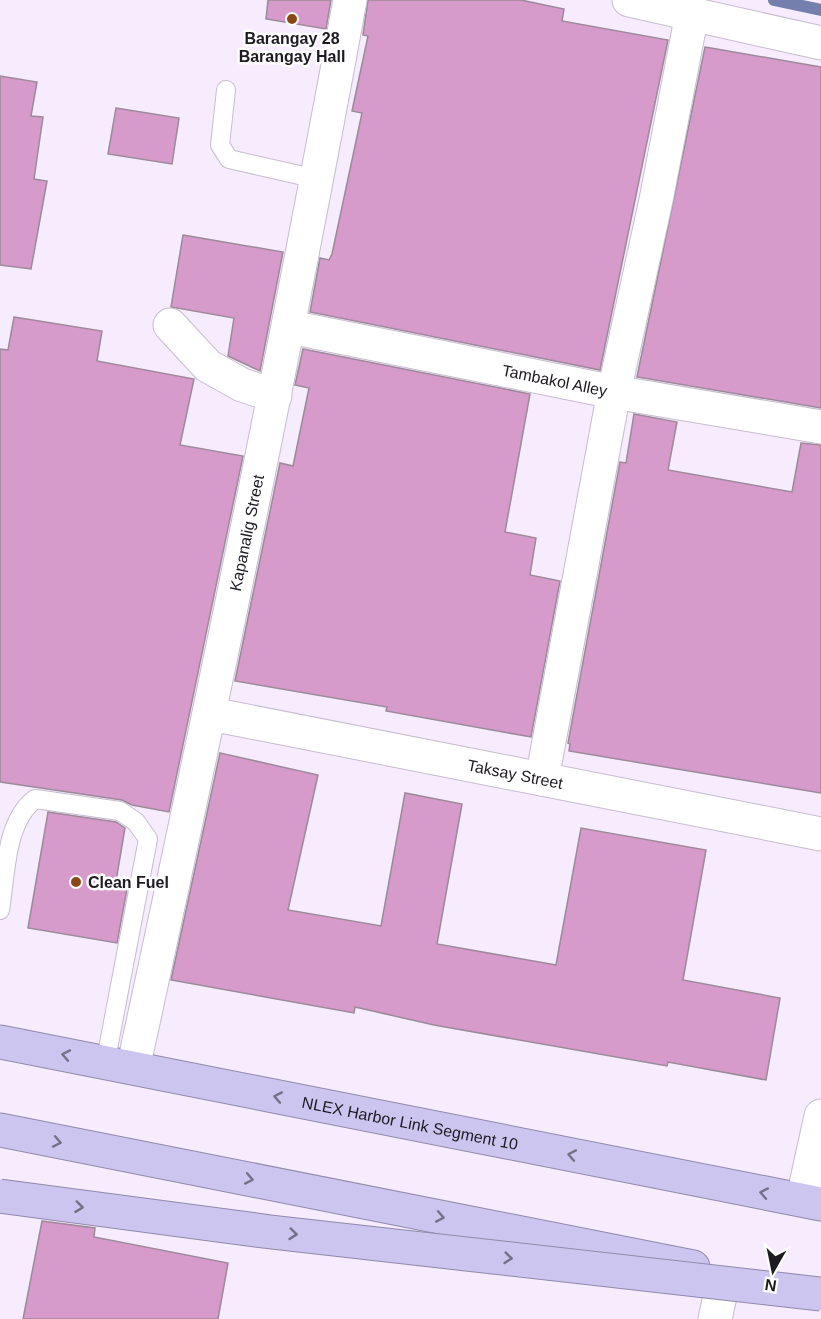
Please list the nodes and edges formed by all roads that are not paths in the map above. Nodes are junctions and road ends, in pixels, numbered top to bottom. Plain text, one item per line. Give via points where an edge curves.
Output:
1 (350, 0) edge
2 (629, 0) edge
3 (692, 14) junction
4 (821, 43) edge
5 (226, 90) dead end
6 (317, 179) junction
7 (170, 325) dead end
8 (290, 327) junction
9 (614, 392) junction
10 (275, 396) junction
11 (821, 428) edge
12 (210, 714) junction
13 (542, 779) junction
14 (821, 834) edge
15 (0, 910) edge
16 (146, 935) junction
17 (0, 1042) edge
18 (120, 1061) dead end
19 (821, 1116) edge
20 (0, 1130) edge
21 (0, 1196) edge
22 (813, 1196) edge
23 (722, 1287) dead end
24 (821, 1293) edge
25 (714, 1319) edge

1 - 6 street, Kapanalig Street
2 - 3 street
3 - 4 street
3 - 9 street
5 - 6 lane via 220,145 228,159
6 - 8 street, Kapanalig Street
7 - 10 street via 208,366 242,385
8 - 9 street, Tambakol Alley
8 - 10 street, Kapanalig Street
9 - 11 street, Tambakol Alley
9 - 13 street
10 - 12 street, Kapanalig Street
12 - 13 street, Taksay Street
12 - 16 street, Kapanalig Street
13 - 14 street, Taksay Street
15 - 16 lane via 15,827 23,808 35,799 120,811 136,822 148,839
16 - 18 street, Kapanalig Street
22 -> 17 highway, NLEX Harbor Link Segment 10
19 - 22 street
20 -> 24 highway, bridge
21 -> 24 highway, bridge via 271,1232
23 - 25 street

